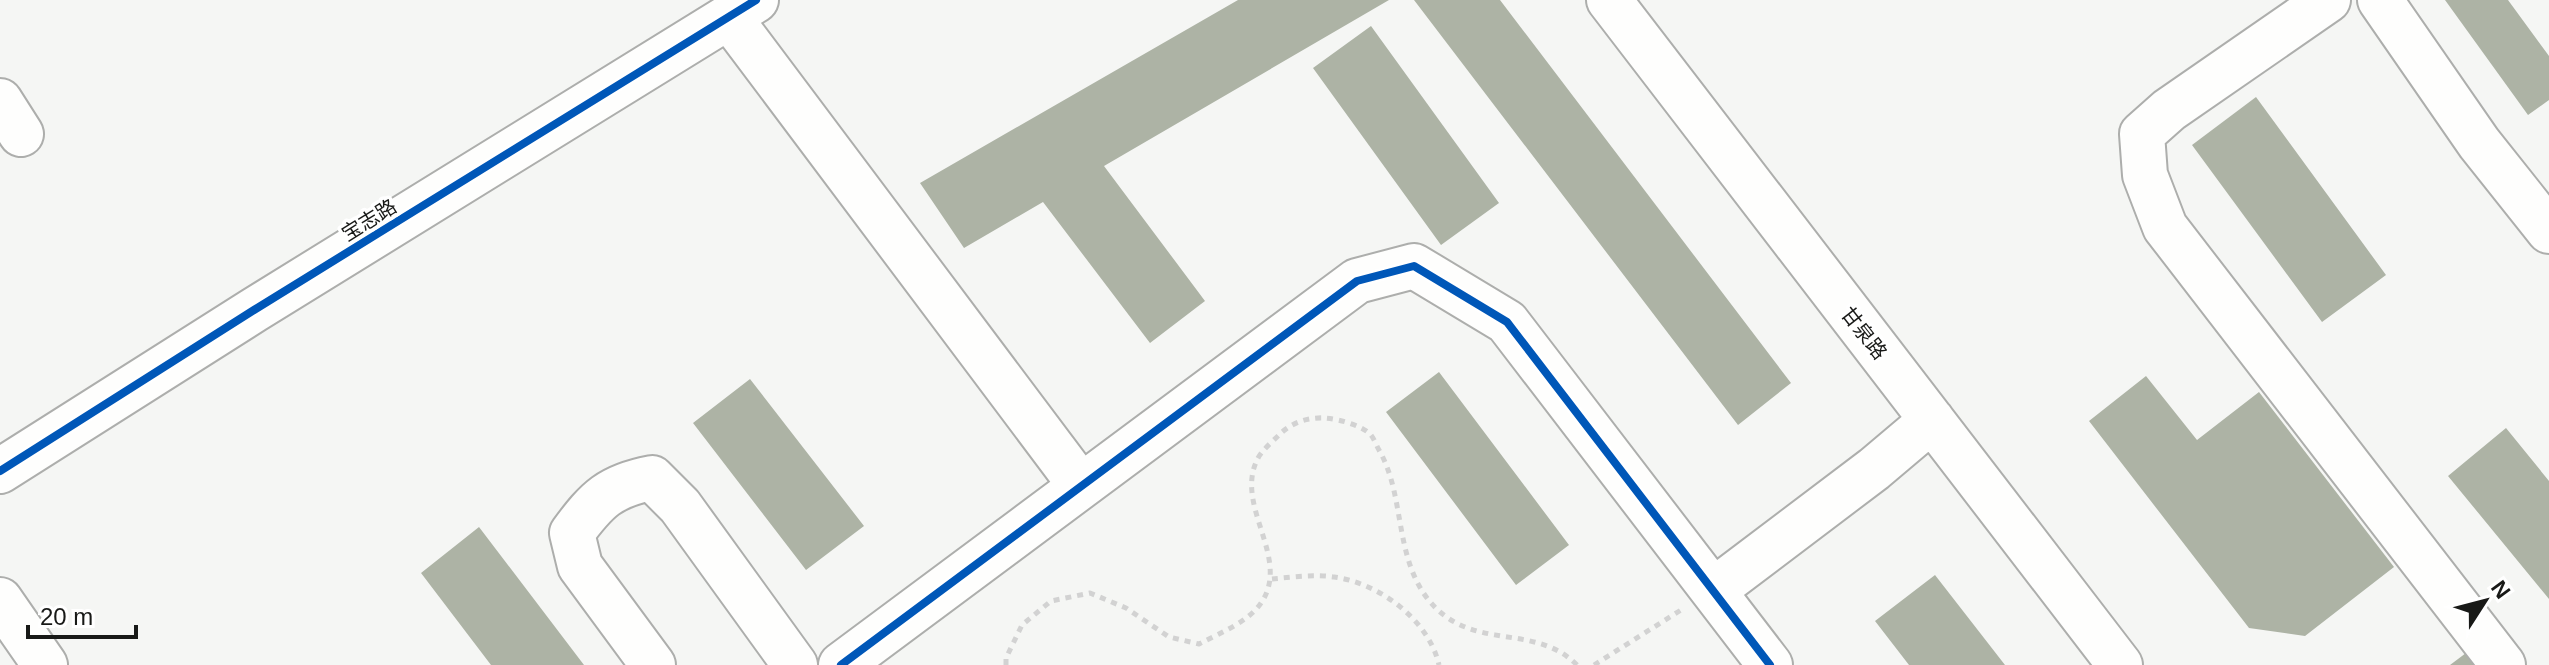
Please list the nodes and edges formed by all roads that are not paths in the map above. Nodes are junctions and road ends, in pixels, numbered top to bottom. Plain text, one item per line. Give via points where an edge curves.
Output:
1 (1609, 0) edge
2 (2328, 0) edge
3 (2380, 0) edge
4 (743, 8) edge
5 (2545, 219) edge
6 (1932, 420) junction
7 (0, 471) edge
8 (1081, 486) junction
9 (1714, 590) junction
10 (0, 600) edge
11 (45, 665) edge
12 (653, 665) edge
13 (795, 665) edge
14 (841, 665) edge
15 (1770, 665) edge
16 (2120, 665) edge
17 (2503, 665) edge

1 - 6 street, 甘泉路
2 - 17 street via 2142,134 2145,175 2165,227
3 - 5 street via 2479,143
4 - 7 street, 宝志路
4 - 8 street
6 - 9 street
6 - 16 street, 甘泉路
8 - 9 street via 1357,281 1414,266 1507,322
8 - 14 street
9 - 15 street
10 - 11 street
12 - 13 street via 580,566 572,533 592,505 625,483 652,478 680,506

